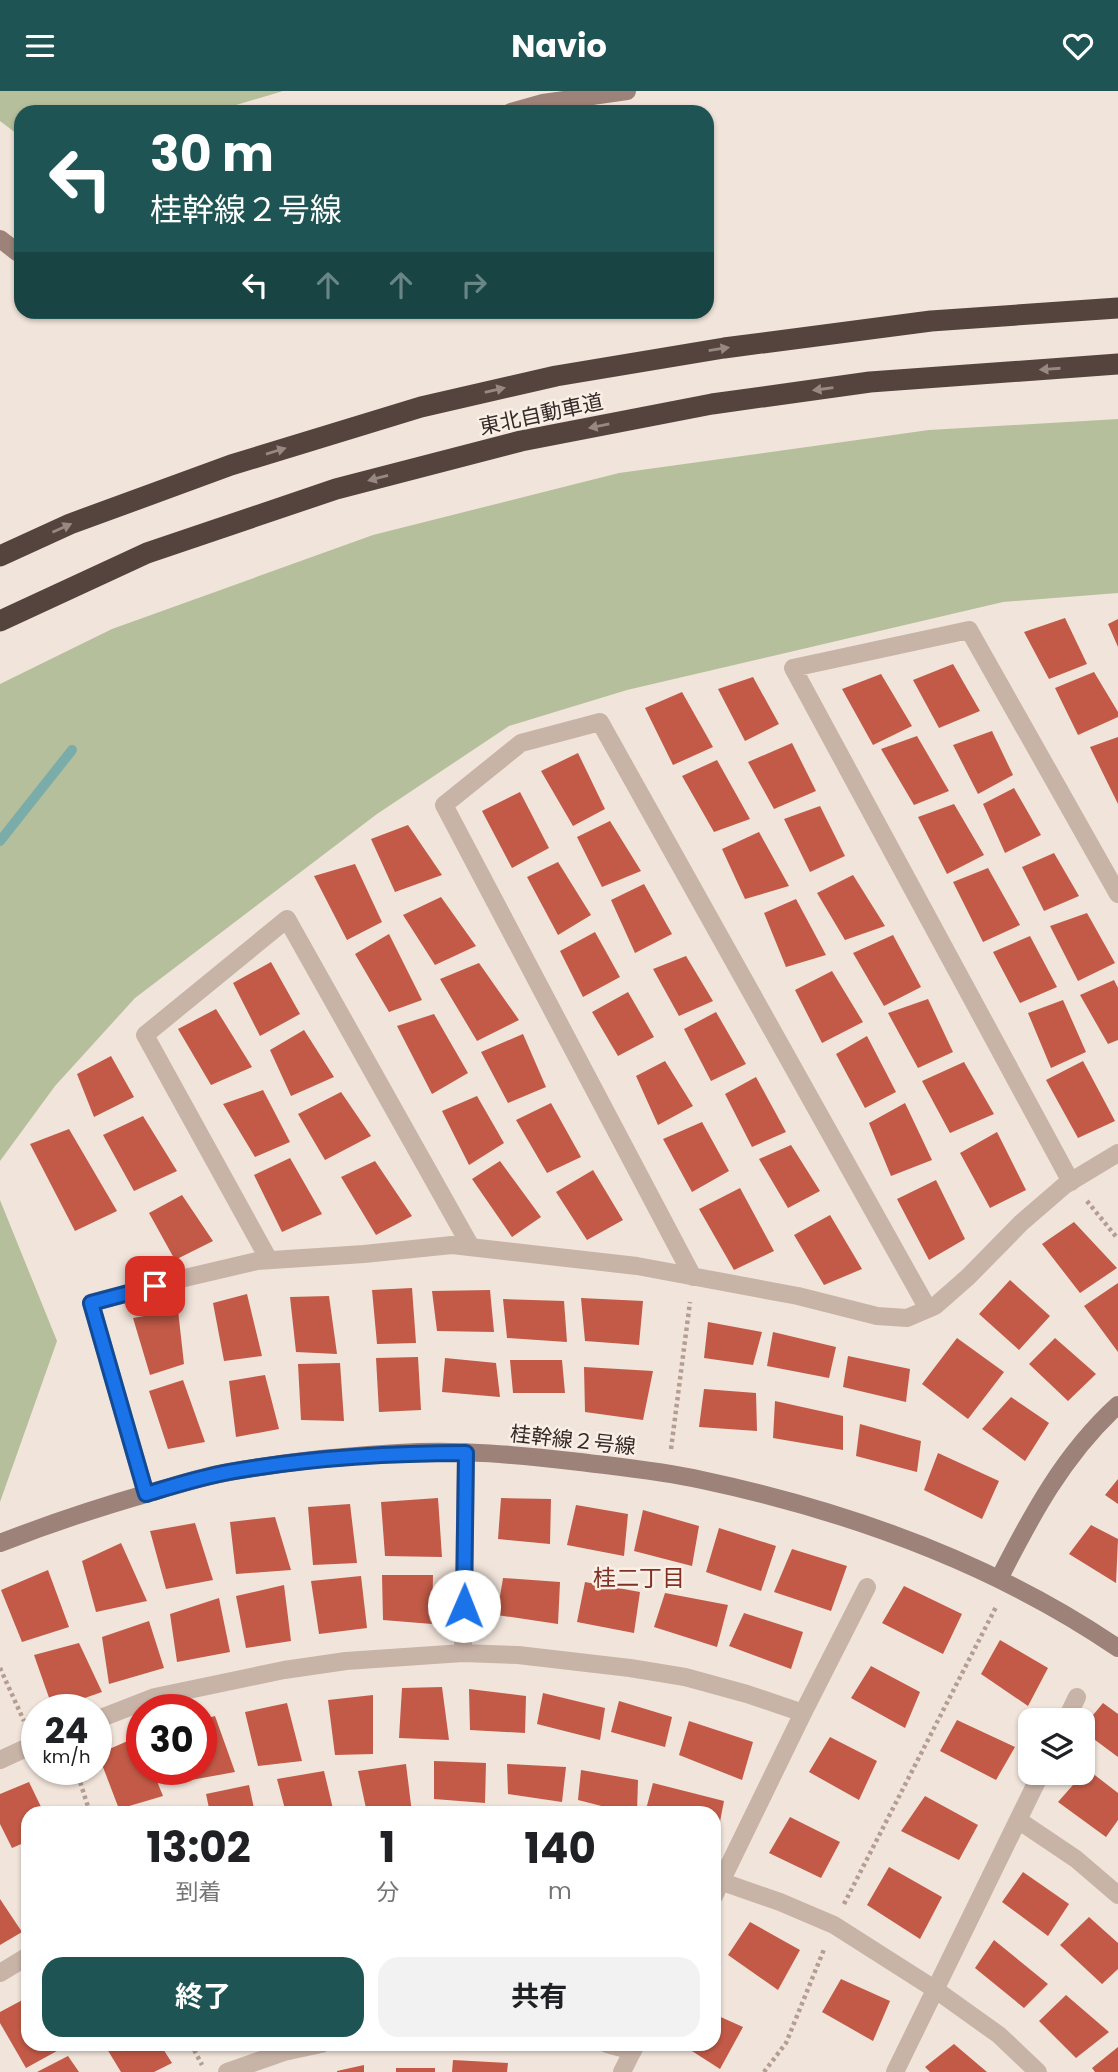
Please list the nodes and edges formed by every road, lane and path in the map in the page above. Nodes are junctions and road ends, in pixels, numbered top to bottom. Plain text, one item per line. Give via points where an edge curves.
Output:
1 (627, 91) edge
2 (544, 97) edge
3 (526, 105) edge
4 (0, 239) edge
5 (14, 250) edge
6 (1118, 307) edge
7 (1118, 365) edge
8 (0, 556) edge
9 (0, 621) edge
10 (1118, 894) edge
11 (1118, 1153) edge
12 (1071, 1182) junction
13 (1118, 1239) edge
14 (471, 1247) junction
15 (269, 1260) junction
16 (693, 1277) junction
17 (928, 1309) junction
18 (1117, 1409) edge
19 (466, 1453) junction
20 (668, 1474) junction
21 (146, 1494) junction
22 (0, 1543) edge
23 (1003, 1582) junction
24 (867, 1587) dead end
25 (1118, 1648) edge
26 (463, 1653) junction
27 (0, 1668) edge
28 (1077, 1697) dead end
29 (1072, 1708) edge
30 (21, 1712) edge
31 (803, 1713) junction
32 (112, 1714) edge
33 (21, 1750) edge
34 (0, 1760) edge
35 (81, 1785) edge
36 (1035, 1785) edge
37 (88, 1806) edge
38 (1018, 1820) junction
39 (721, 1877) edge
40 (721, 1886) edge
41 (1118, 1895) edge
42 (834, 1926) junction
43 (21, 1960) edge
44 (0, 1973) edge
45 (936, 1990) junction
46 (194, 2051) edge
47 (289, 2051) edge
48 (632, 2051) edge
49 (205, 2072) edge
50 (227, 2072) edge
51 (622, 2072) edge
52 (764, 2072) edge
53 (895, 2072) edge
54 (1038, 2072) edge

1 - 2 street
2 - 3 street
4 - 5 street
8 -> 6 highway, 東北自動車道 via 70,524 231,465 421,407 555,376 931,321
7 -> 9 highway, 東北自動車道 via 870,382 712,404 521,441 336,489 147,553
10 - 12 street via 969,630 793,668
11 - 12 street
12 - 13 path
12 - 17 street
14 - 15 street
14 - 15 street via 287,919 145,1035
14 - 16 street
15 - 21 street via 91,1303
16 - 17 street via 877,1316 907,1318
16 - 17 street via 444,805 521,743 600,722
16 - 20 path
18 - 23 street via 1071,1456 1034,1511
19 - 20 street, 桂幹線２号線
19 - 21 street, 桂幹線２号線 via 400,1453 299,1462 228,1472
19 - 26 street
20 - 23 street, 桂幹線２号線 via 772,1496 851,1520 925,1545
21 - 22 street, 桂幹線２号線
23 - 25 street, 桂幹線２号線
23 - 42 path
24 - 31 street
26 - 31 street via 685,1677
26 - 32 street via 284,1669 155,1697
27 - 30 path
28 - 29 street
31 - 39 street
33 - 34 street
35 - 37 path
36 - 38 street
38 - 41 street via 1076,1859
38 - 45 street
40 - 42 street via 780,1902
42 - 45 street
42 - 52 path via 786,2043
43 - 44 street
45 - 53 street
45 - 54 street via 999,2035
46 - 49 path
47 - 50 street
48 - 51 street

